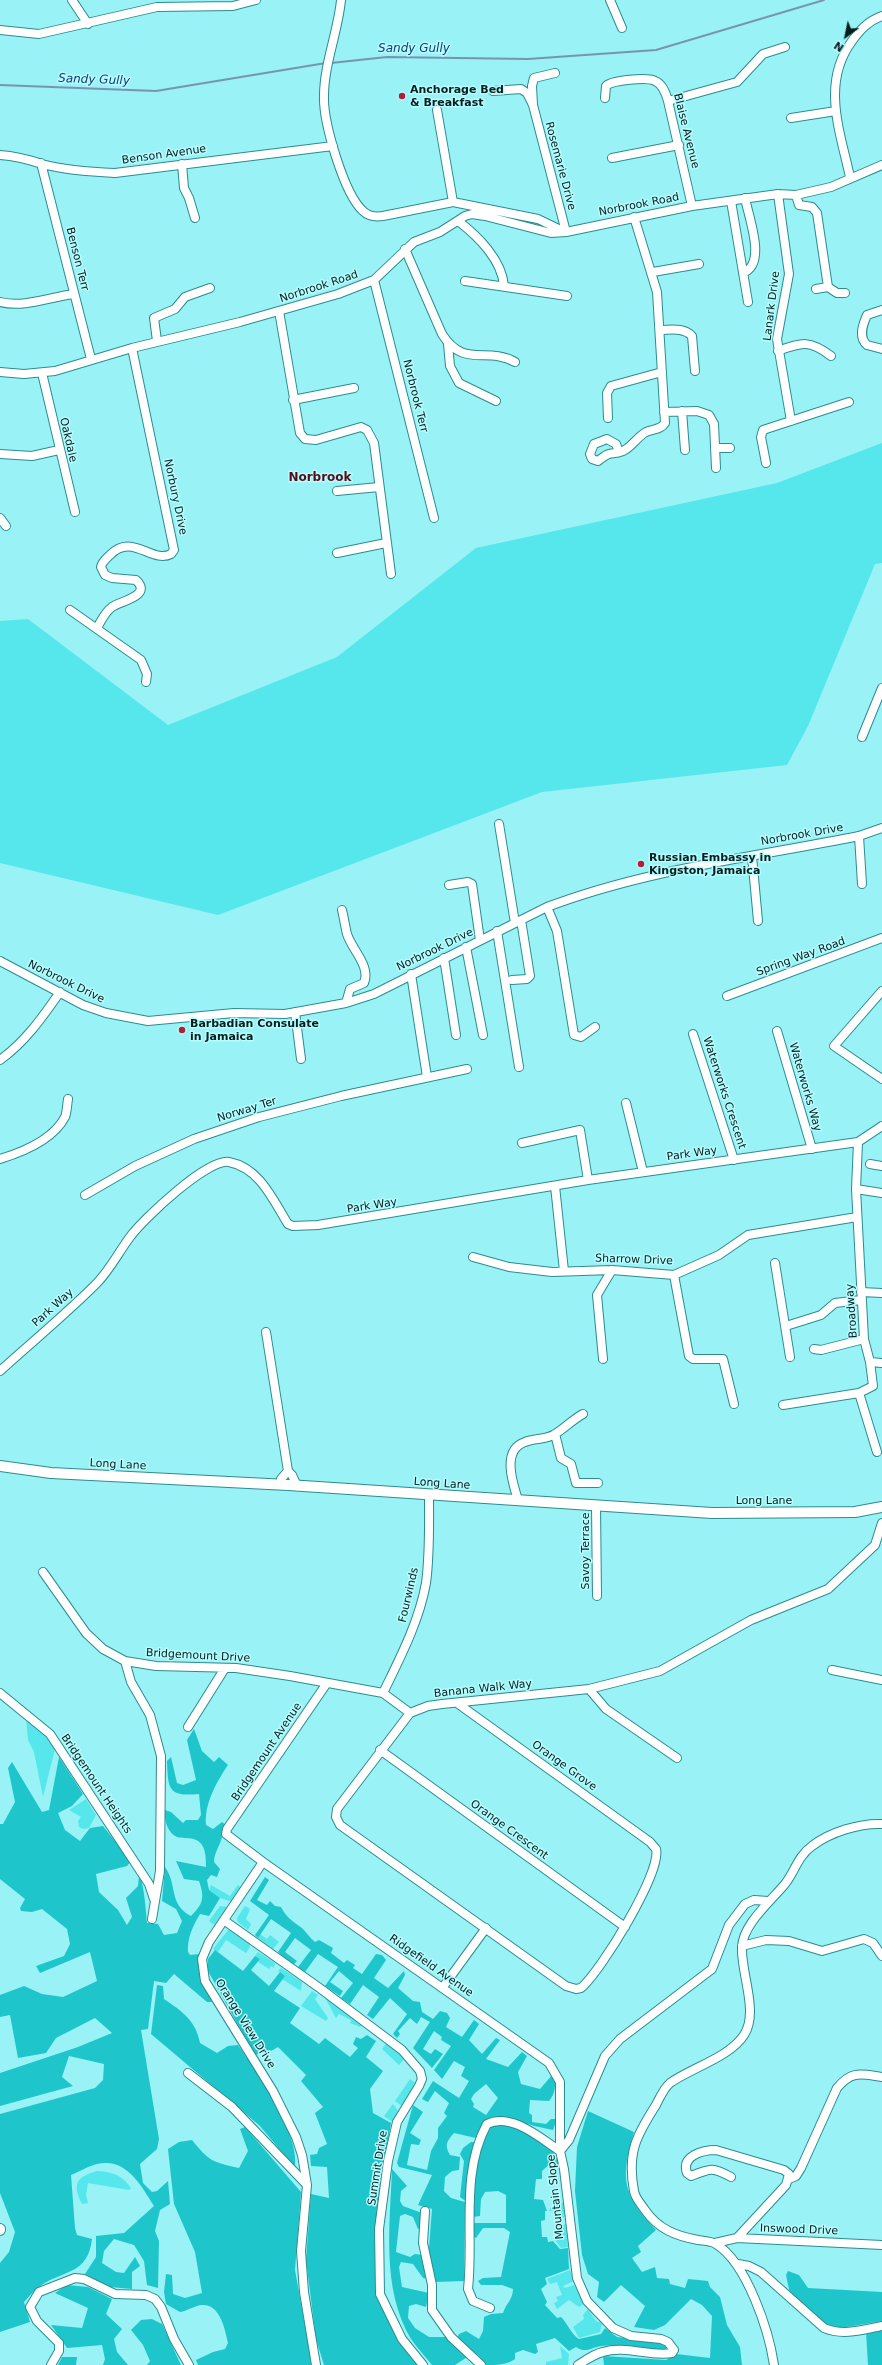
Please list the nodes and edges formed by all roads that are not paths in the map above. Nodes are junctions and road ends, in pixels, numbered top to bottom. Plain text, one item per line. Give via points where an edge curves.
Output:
1 (72, 0) edge
2 (256, 0) edge
3 (341, 0) edge
4 (610, 0) edge
5 (156, 3) edge
6 (882, 16) edge
7 (88, 24) junction
8 (622, 28) dead end
9 (0, 30) edge
10 (785, 47) dead end
11 (555, 73) dead end
12 (493, 91) dead end
13 (605, 98) dead end
14 (668, 101) junction
15 (533, 105) junction
16 (437, 110) dead end
17 (836, 111) junction
18 (791, 118) dead end
19 (679, 145) junction
20 (333, 146) junction
21 (0, 155) edge
22 (612, 158) dead end
23 (41, 164) junction
24 (182, 164) junction
25 (882, 165) edge
26 (850, 177) junction
27 (778, 194) junction
28 (796, 195) junction
29 (745, 198) junction
30 (731, 201) junction
31 (453, 202) junction
32 (692, 206) junction
33 (634, 216) junction
34 (195, 218) dead end
35 (458, 221) junction
36 (566, 232) junction
37 (405, 249) junction
38 (699, 264) dead end
39 (653, 272) junction
40 (743, 273) junction
41 (374, 280) junction
42 (465, 281) dead end
43 (504, 286) junction
44 (828, 286) junction
45 (210, 288) dead end
46 (816, 289) dead end
47 (845, 293) dead end
48 (74, 294) junction
49 (567, 296) dead end
50 (0, 302) edge
51 (748, 302) dead end
52 (882, 310) edge
53 (279, 311) junction
54 (660, 330) junction
55 (158, 341) junction
56 (448, 344) junction
57 (132, 348) junction
58 (882, 349) edge
59 (778, 351) junction
60 (831, 356) dead end
61 (91, 359) junction
62 (515, 362) dead end
63 (695, 371) dead end
64 (0, 372) edge
65 (662, 372) junction
66 (42, 373) junction
67 (354, 388) dead end
68 (293, 400) junction
69 (496, 401) dead end
70 (849, 402) dead end
71 (682, 411) junction
72 (664, 412) junction
73 (608, 418) dead end
74 (791, 421) junction
75 (715, 448) junction
76 (730, 448) dead end
77 (59, 450) junction
78 (685, 450) dead end
79 (619, 452) dead end
80 (0, 454) edge
81 (766, 463) dead end
82 (716, 468) dead end
83 (379, 488) junction
84 (337, 491) dead end
85 (75, 512) dead end
86 (0, 518) edge
87 (434, 518) dead end
88 (6, 526) dead end
89 (386, 543) junction
90 (337, 553) dead end
91 (391, 574) dead end
92 (70, 610) dead end
93 (97, 628) junction
94 (146, 682) dead end
95 (882, 688) edge
96 (862, 737) dead end
97 (499, 824) dead end
98 (882, 828) edge
99 (859, 836) junction
100 (752, 856) junction
101 (862, 884) dead end
102 (449, 885) dead end
103 (547, 907) junction
104 (342, 910) dead end
105 (518, 921) junction
106 (758, 921) dead end
107 (497, 932) junction
108 (882, 938) edge
109 (480, 940) junction
110 (466, 947) junction
111 (444, 958) junction
112 (0, 961) edge
113 (411, 974) junction
114 (512, 980) dead end
115 (882, 991) edge
116 (60, 992) junction
117 (727, 996) dead end
118 (346, 1003) junction
119 (295, 1012) junction
120 (595, 1027) dead end
121 (778, 1031) dead end
122 (693, 1034) dead end
123 (456, 1035) dead end
124 (483, 1035) dead end
125 (301, 1059) dead end
126 (0, 1060) edge
127 (519, 1066) dead end
128 (467, 1069) dead end
129 (427, 1077) junction
130 (882, 1079) edge
131 (68, 1099) dead end
132 (626, 1103) dead end
133 (881, 1130) edge
134 (858, 1142) junction
135 (522, 1143) dead end
136 (812, 1148) junction
137 (0, 1159) edge
138 (734, 1160) junction
139 (870, 1164) dead end
140 (882, 1166) edge
141 (643, 1172) junction
142 (588, 1180) junction
143 (555, 1186) junction
144 (856, 1189) junction
145 (882, 1193) edge
146 (85, 1195) dead end
147 (857, 1217) junction
148 (473, 1257) dead end
149 (775, 1263) dead end
150 (612, 1270) junction
151 (564, 1271) junction
152 (674, 1275) junction
153 (882, 1293) edge
154 (861, 1296) junction
155 (786, 1326) junction
156 (266, 1332) dead end
157 (864, 1339) junction
158 (814, 1349) dead end
159 (790, 1356) dead end
160 (603, 1359) dead end
161 (870, 1362) junction
162 (882, 1363) edge
163 (0, 1371) edge
164 (859, 1393) junction
165 (734, 1404) dead end
166 (783, 1405) dead end
167 (583, 1414) dead end
168 (555, 1434) junction
169 (877, 1452) dead end
170 (0, 1466) edge
171 (288, 1471) junction
172 (598, 1483) dead end
173 (281, 1485) junction
174 (297, 1486) junction
175 (429, 1495) junction
176 (518, 1500) junction
177 (596, 1505) junction
178 (882, 1506) edge
179 (882, 1523) edge
180 (43, 1572) dead end
181 (597, 1596) dead end
182 (125, 1661) junction
183 (225, 1668) junction
184 (832, 1670) dead end
185 (882, 1680) edge
186 (327, 1683) junction
187 (589, 1689) junction
188 (0, 1693) edge
189 (383, 1693) junction
190 (458, 1703) junction
191 (410, 1713) junction
192 (188, 1727) dead end
193 (380, 1750) junction
194 (677, 1758) dead end
195 (882, 1824) edge
196 (226, 1834) joint
197 (263, 1862) junction
198 (768, 1901) junction
199 (155, 1902) junction
200 (152, 1919) dead end
201 (225, 1921) junction
202 (625, 1927) junction
203 (486, 1928) junction
204 (742, 1946) junction
205 (882, 1956) edge
206 (443, 1988) junction
207 (188, 2073) dead end
208 (882, 2078) edge
209 (560, 2151) junction
210 (731, 2177) dead end
211 (789, 2179) junction
212 (307, 2185) junction
213 (425, 2211) dead end
214 (737, 2238) junction
215 (715, 2243) junction
216 (882, 2245) edge
217 (738, 2264) junction
218 (490, 2308) dead end
219 (882, 2326) edge
220 (51, 2365) edge
221 (189, 2365) edge
222 (316, 2365) edge
223 (423, 2365) edge
224 (481, 2365) edge
225 (578, 2365) edge
226 (774, 2365) edge

1 - 7 street
2 - 5 street via 233,6
3 - 20 street via 339,23 324,94
4 - 8 street
5 - 7 street
6 - 17 street via 866,24 842,57 835,84
7 - 9 street via 39,34
10 - 14 street via 763,54 737,82
11 - 15 street via 534,78
12 - 15 street via 521,89 527,93
13 - 14 street, Blaise Avenue via 606,86 614,81 649,79 661,86
14 - 19 street, Blaise Avenue
15 - 36 street, Rosemarie Drive
16 - 31 street
17 - 18 street
17 - 26 street
19 - 22 street
19 - 32 street, Blaise Avenue
20 - 24 street, Benson Avenue
20 - 31 street via 349,191 367,214 383,216
21 - 23 street, Benson Avenue via 15,156
23 - 24 street, Benson Avenue via 90,172 115,173
23 - 48 street, Benson Terr
24 - 34 street via 184,188
25 - 26 street, Norbrook Road
26 - 28 street, Norbrook Road via 831,187
27 - 28 street, Norbrook Road
27 - 29 street, Norbrook Road
27 - 59 street, Lanark Drive via 788,274 777,339
28 - 44 street via 799,205 812,207 817,213
29 - 30 street, Norbrook Road
29 - 40 street via 757,255 752,268
30 - 32 street, Norbrook Road
30 - 40 street
31 - 36 street via 538,219
32 - 33 street, Norbrook Road
33 - 36 street, Norbrook Road
33 - 39 street
35 - 36 street, Norbrook Road via 465,216 479,214 551,233
35 - 37 street, Norbrook Road
35 - 43 street via 486,248 500,271
37 - 41 street, Norbrook Road via 395,262
37 - 56 street
38 - 39 street
39 - 54 street via 658,292
40 - 51 street
41 - 53 street, Norbrook Road via 338,294
41 - 87 street, Norbrook Terr
42 - 43 street
43 - 49 street
44 - 46 street
44 - 47 street via 837,293
45 - 55 street via 185,297 175,309 154,318
48 - 50 street via 24,303
48 - 61 street, Benson Terr
52 - 58 street via 867,315 862,334 867,345
53 - 55 street, Norbrook Road
53 - 68 street
54 - 63 street via 678,329 692,336
54 - 65 street
55 - 57 street, Norbrook Road
56 - 62 street via 466,354 505,357
56 - 69 street via 450,366 459,383
57 - 61 street, Norbrook Road
57 - 93 street, Norbury Drive via 174,550 171,554 163,556 125,546 113,551 101,567 105,575 133,579 138,582 140,588 136,597 113,606
59 - 60 street via 795,344 811,344
59 - 74 street, Lanark Drive
61 - 66 street, Norbrook Road
64 - 66 street, Norbrook Road
65 - 72 street
65 - 73 street via 611,386 607,393
66 - 77 street, Oakdale
67 - 68 street
68 - 83 street via 299,428 305,439 316,440 361,427 367,430 374,443
70 - 74 street
71 - 72 street
71 - 75 street via 697,411 709,415 714,424
71 - 78 street
72 - 79 street via 663,427 645,433 630,447
74 - 81 street via 763,430 760,437
75 - 76 street
75 - 82 street
77 - 80 street via 32,456
77 - 85 street, Oakdale
83 - 84 street
83 - 89 street
86 - 88 street
89 - 90 street
89 - 91 street
92 - 93 street
93 - 94 street via 142,660 147,674
95 - 96 street
97 - 105 street
98 - 99 street, Norbrook Drive
99 - 100 street, Norbrook Drive
99 - 101 street
100 - 103 street, Norbrook Drive via 701,864 575,896
100 - 106 street
102 - 109 street via 468,882 472,884
103 - 105 street, Norbrook Drive
103 - 120 street via 557,931 574,1035 581,1037
104 - 118 street via 347,935 364,967 365,977 364,983 350,989
105 - 107 street, Norbrook Drive
105 - 114 street via 530,976 527,979
107 - 109 street, Norbrook Drive
107 - 127 street
108 - 117 street, Spring Way Road
109 - 110 street, Norbrook Drive
110 - 111 street, Norbrook Drive
110 - 124 street
111 - 113 street, Norbrook Drive
111 - 123 street
112 - 116 street, Norbrook Drive
113 - 118 street, Norbrook Drive via 374,994
113 - 129 street
115 - 130 street via 834,1046
116 - 119 street, Norbrook Drive via 106,1013 148,1021 234,1013
116 - 126 street via 33,1029 17,1047
118 - 119 street, Norbrook Drive
119 - 125 street
121 - 136 street, Waterworks Way
122 - 138 street, Waterworks Crescent
128 - 129 street, Norway Ter
129 - 146 street, Norway Ter via 259,1117 194,1139 135,1166
131 - 137 street via 66,1116 56,1130 36,1144
132 - 141 street
133 - 134 street
134 - 136 street, Park Way
134 - 144 street, Broadway
135 - 142 street via 580,1130
136 - 138 street, Park Way
138 - 141 street, Park Way
139 - 140 street
141 - 142 street, Park Way
142 - 143 street, Park Way
143 - 151 street
143 - 163 street, Park Way via 382,1216 293,1226 288,1224 263,1183 248,1169 228,1162 213,1165 171,1196 131,1236 108,1271
144 - 145 street
144 - 147 street, Broadway
147 - 152 street, Sharrow Drive via 748,1235 719,1255
147 - 154 street, Broadway
148 - 151 street, Sharrow Drive via 509,1267
149 - 155 street
150 - 151 street, Sharrow Drive
150 - 152 street, Sharrow Drive
150 - 160 street via 597,1295
152 - 165 street via 689,1356 693,1359 724,1359
153 - 154 street
154 - 155 street via 835,1303 821,1315
154 - 157 street, Broadway
155 - 159 street
156 - 171 street
157 - 158 street via 821,1350
157 - 161 street, Broadway
161 - 162 street
161 - 164 street, Broadway via 873,1386
164 - 166 street
164 - 169 street
167 - 168 street
168 - 172 street via 561,1458 571,1464 576,1483
168 - 176 street via 523,1442 515,1450 510,1462 510,1475
170 - 173 main road, Long Lane via 51,1473
171 - 173 street via 281,1479
171 - 174 street
173 - 174 main road, Long Lane
174 - 175 main road, Long Lane
175 - 176 main road, Long Lane
175 - 189 street, Fourwinds via 426,1583 417,1618
176 - 177 main road, Long Lane
177 - 178 main road, Long Lane via 765,1514 854,1512
177 - 181 street, Savoy Terrace
179 - 187 street, Banana Walk Way via 875,1545 828,1589 751,1620 660,1671
180 - 182 street, Bridgemount Drive via 86,1633 103,1649
182 - 183 street, Bridgemount Drive via 156,1666
182 - 199 street, Bridgemount Heights via 131,1682 150,1715 160,1756 160,1871
183 - 186 street, Bridgemount Drive
183 - 192 street
184 - 185 street
186 - 189 street, Bridgemount Drive
186 - 196 street, Bridgemount Avenue
187 - 190 street, Banana Walk Way
187 - 194 street via 606,1709
188 - 199 street, Bridgemount Heights via 50,1734 149,1884
189 - 191 street, Bridgemount Drive
190 - 191 street, Banana Walk Way via 428,1706
190 - 202 street, Orange Grove via 656,1848 656,1862
191 - 193 street
193 - 202 street, Orange Crescent
193 - 203 street via 338,1808 337,1822
195 - 198 street via 869,1823 839,1832 813,1845 800,1856 785,1883
196 - 197 street, Ridgefield Avenue
197 - 201 street, Orange View Drive
197 - 206 street, Ridgefield Avenue
198 - 204 street via 751,1924
198 - 209 street, Mountain Slope via 754,1900 745,1904 729,1925 712,1969 620,2040 605,2056 569,2140
199 - 200 street, Bridgemount Heights
201 - 212 street, Orange View Drive via 209,1942 202,1959 205,1981 273,2091 296,2137
201 - 223 street, Summit Drive via 402,2050 420,2071 422,2079 419,2086 397,2122 388,2161 379,2229 380,2294 402,2339
202 - 203 street via 585,1985 576,1989 566,1986
203 - 206 street
204 - 205 street via 766,1940 788,1941 822,1951 864,1939 873,1943
204 - 215 street via 751,2019 744,2035 730,2049 666,2087 638,2134 630,2166 635,2194 650,2216 667,2231 679,2236
206 - 209 street, Ridgefield Avenue via 549,2063 556,2072 560,2082
207 - 212 street via 232,2106
208 - 211 street via 858,2073 843,2081 837,2088 801,2168 796,2176
209 - 218 street via 527,2130 502,2119 487,2124 483,2131 475,2152 471,2181 468,2289 473,2301
209 - 225 street, Mountain Slope via 577,2278 587,2301 613,2328 631,2336 660,2339 668,2342 674,2350 666,2354 604,2351
210 - 211 street via 715,2168 692,2176 687,2173 684,2166 686,2160 693,2155 716,2150 784,2170 789,2174
211 - 214 street via 786,2186
212 - 222 street, Orange View Drive via 301,2251 302,2272 309,2333
213 - 224 street via 423,2243 432,2285 432,2310 452,2337
214 - 215 street, Inswood Drive
214 - 216 street, Inswood Drive
215 - 217 street
217 - 219 street via 761,2272 824,2328 846,2333
217 - 226 street via 755,2299
220 - 221 street via 59,2351 59,2343 37,2321 30,2307 39,2292 75,2278 84,2279 115,2294 146,2295 154,2299 161,2307

